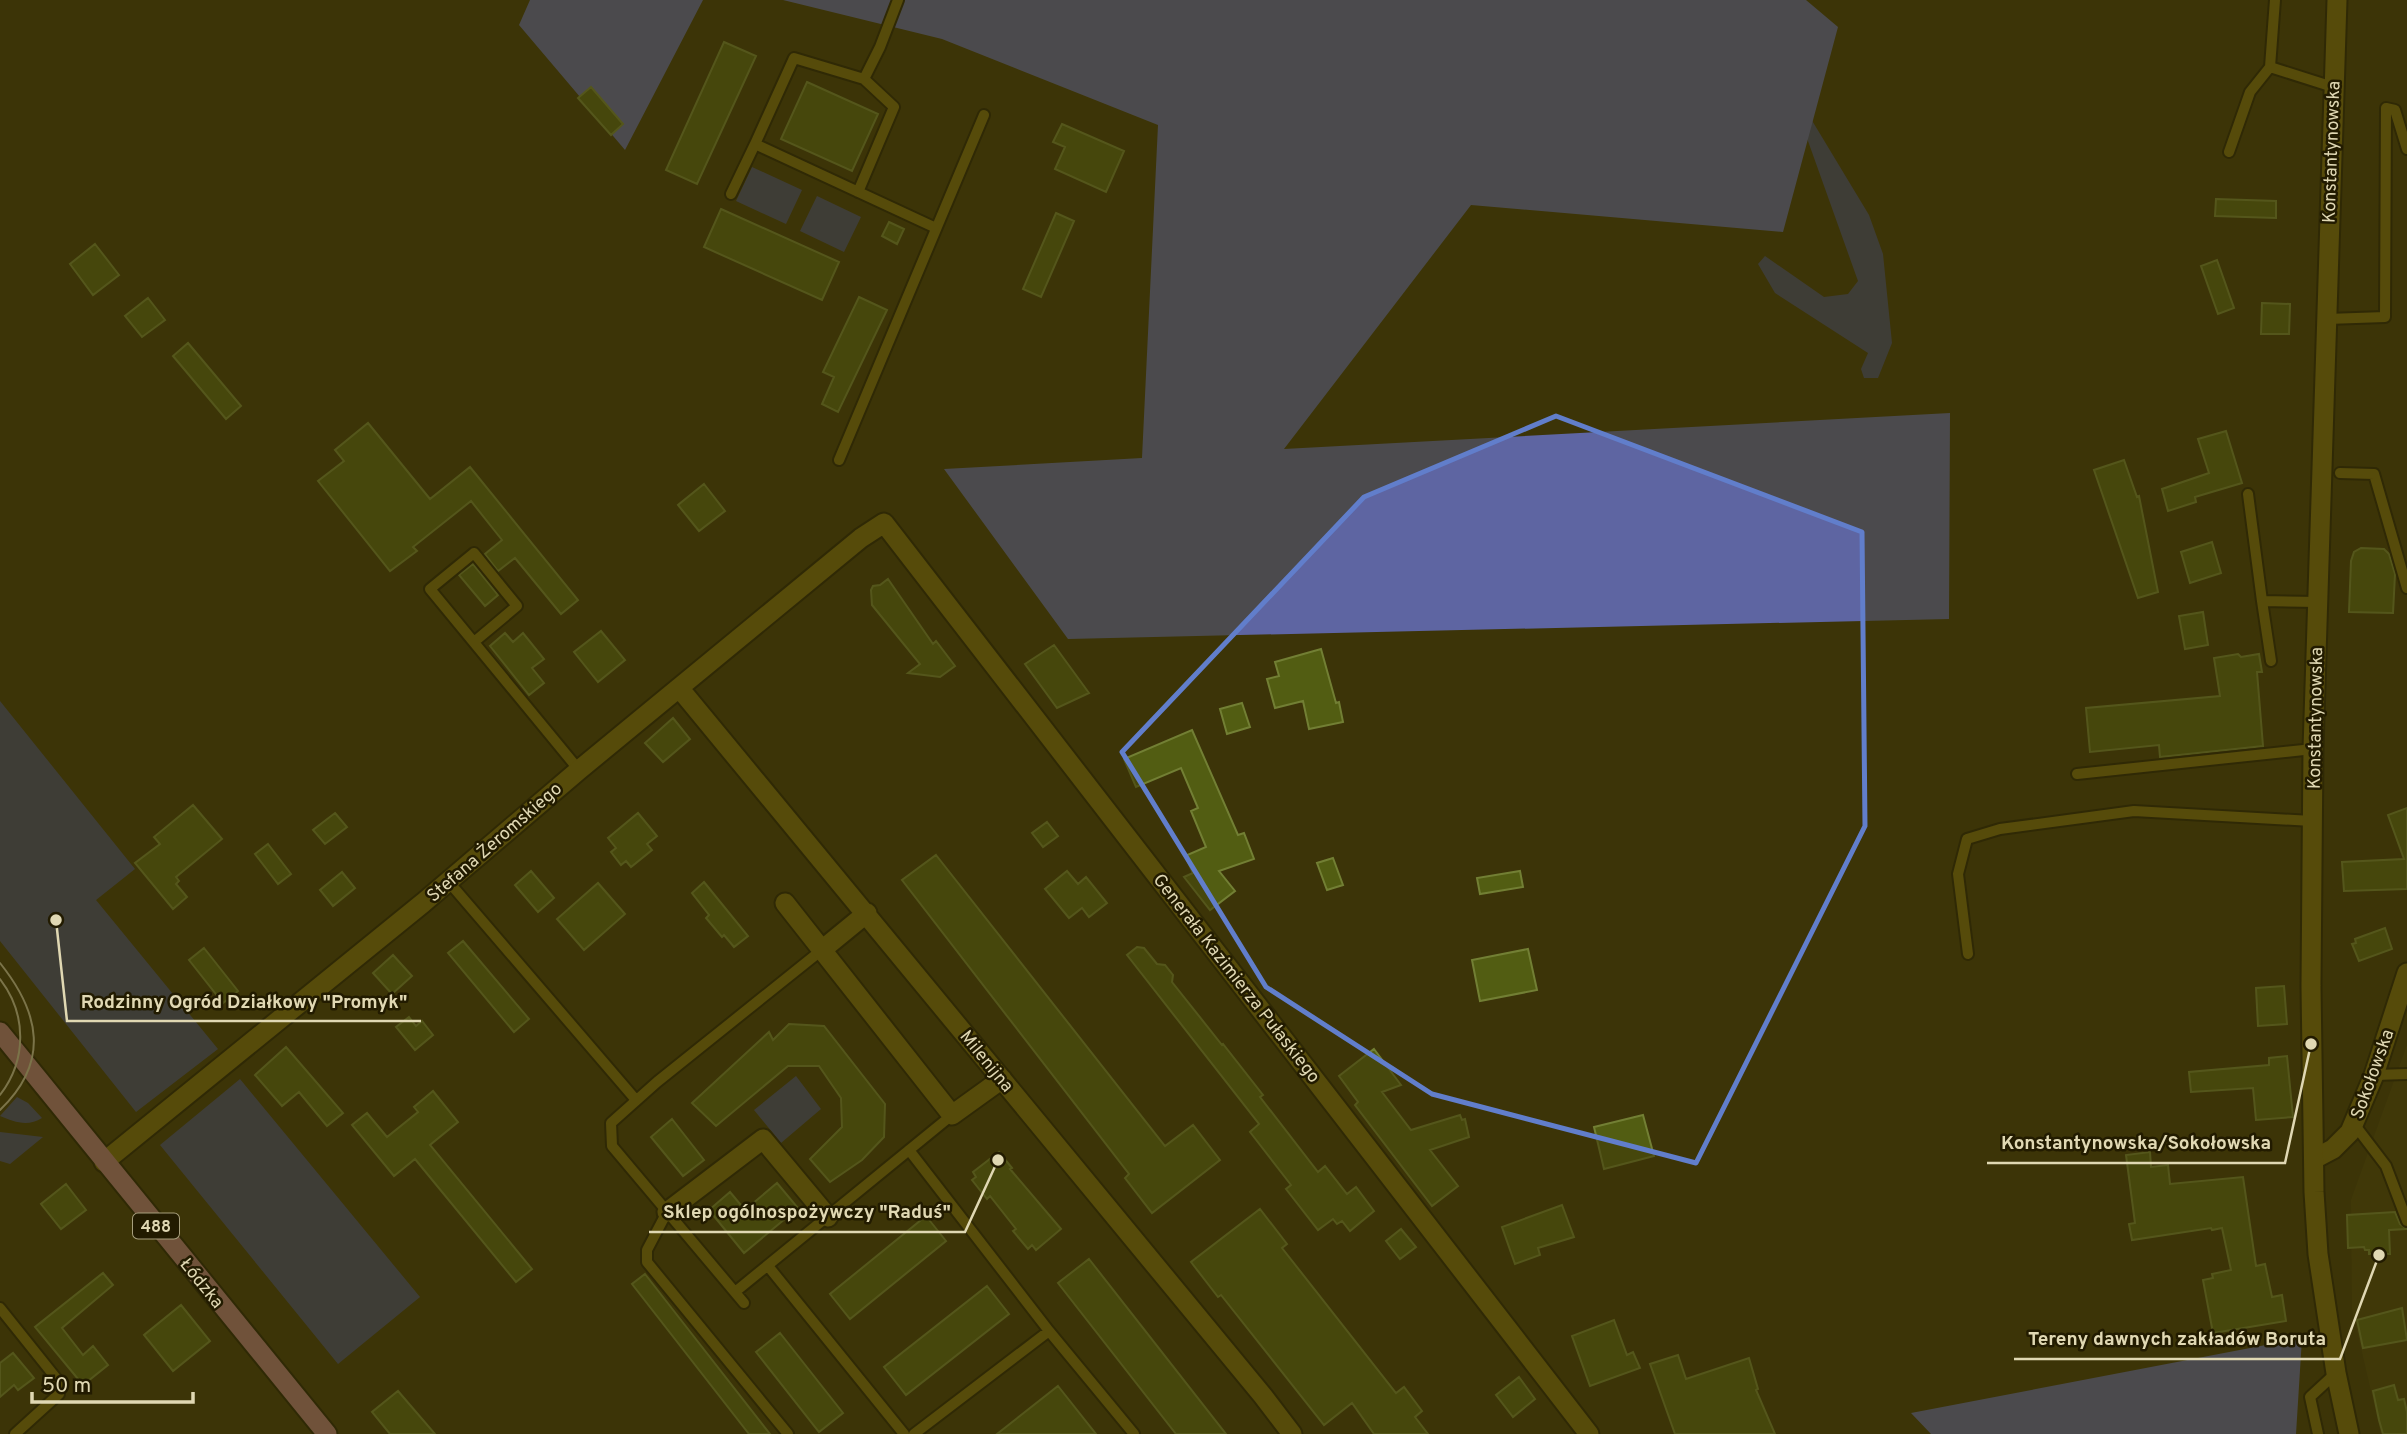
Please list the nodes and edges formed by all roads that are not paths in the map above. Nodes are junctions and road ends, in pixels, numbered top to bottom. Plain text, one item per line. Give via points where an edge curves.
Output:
1 (898, 0) edge
2 (2275, 0) edge
3 (2337, 0) edge
4 (2270, 67) junction
5 (864, 79) junction
6 (2333, 87) junction
7 (984, 115) dead end
8 (755, 144) junction
9 (2407, 149) edge
10 (2229, 152) dead end
11 (858, 192) junction
12 (731, 194) dead end
13 (936, 228) junction
14 (2326, 319) junction
15 (839, 460) dead end
16 (2340, 473) dead end
17 (2248, 494) dead end
18 (884, 523) joint
19 (2407, 588) edge
20 (2262, 601) junction
21 (2318, 602) junction
22 (474, 642) junction
23 (2271, 661) dead end
24 (680, 689) junction
25 (2314, 749) junction
26 (579, 770) junction
27 (2077, 774) dead end
28 (2312, 821) junction
29 (448, 881) junction
30 (785, 903) dead end
31 (867, 913) junction
32 (824, 949) junction
33 (1968, 954) dead end
34 (2407, 973) edge
35 (0, 1032) edge
36 (2407, 1073) edge
37 (2374, 1075) junction
38 (1002, 1079) junction
39 (636, 1100) junction
40 (952, 1115) junction
41 (2354, 1124) junction
42 (909, 1150) junction
43 (2315, 1159) junction
44 (104, 1162) junction
45 (667, 1212) junction
46 (828, 1217) junction
47 (2407, 1220) edge
48 (768, 1266) junction
49 (734, 1292) junction
50 (744, 1303) dead end
51 (0, 1308) edge
52 (1049, 1331) junction
53 (2336, 1373) junction
54 (15, 1434) edge
55 (327, 1434) edge
56 (788, 1434) edge
57 (904, 1434) edge
58 (914, 1434) edge
59 (1133, 1434) edge
60 (1292, 1434) edge
61 (1589, 1434) edge
62 (2318, 1434) edge
63 (2349, 1434) edge

1 - 5 lane
2 - 4 lane
3 - 6 street, Konstantynowska
4 - 6 lane
4 - 10 lane via 2250,92
5 - 8 lane via 794,58
5 - 11 lane via 894,107
6 - 14 street, Konstantynowska
7 - 13 lane
8 - 11 lane
8 - 12 lane
9 - 14 lane via 2395,110 2386,108 2385,317
11 - 13 lane
13 - 15 lane
14 - 21 street, Konstantynowska
16 - 19 lane via 2374,474
17 - 20 lane
18 - 24 street, Stefana Żeromskiego
18 - 61 street, Generała Kazimierza Pułaskiego
20 - 21 lane
20 - 23 lane
21 - 25 street, Konstantynowska
22 - 22 lane via 430,589 474,553 517,606
22 - 26 lane
24 - 26 street, Stefana Żeromskiego
24 - 31 street, Milenijna
25 - 27 lane
25 - 28 street, Konstantynowska
26 - 29 street, Stefana Żeromskiego
28 - 33 lane via 2134,811 2000,829 1967,839 1958,874
28 - 43 street, Konstantynowska
29 - 39 lane
29 - 44 street, Stefana Żeromskiego
30 - 32 street
31 - 32 street
31 - 38 street, Milenijna
32 - 39 lane
32 - 40 street
34 - 37 street, Sokołowska
35 - 44 main road, Łódzka / 488
36 - 37 lane
37 - 41 street, Sokołowska
38 - 40 street
38 - 60 street, Milenijna
39 - 45 lane via 611,1123 612,1146
40 - 42 lane
41 - 43 street, Sokołowska via 2333,1149
41 - 47 lane via 2386,1167
42 - 46 lane
42 - 52 lane
43 - 53 street, Konstantynowska via 2318,1254
44 - 55 main road, Łódzka / 488
45 - 46 street via 763,1139
45 - 49 lane
45 - 56 lane via 647,1250 647,1262
46 - 48 lane
48 - 49 lane
48 - 57 lane
49 - 50 lane
51 - 54 lane via 60,1383 59,1394
52 - 58 lane
52 - 59 lane
53 - 62 lane via 2310,1397
53 - 63 street, Konstantynowska

